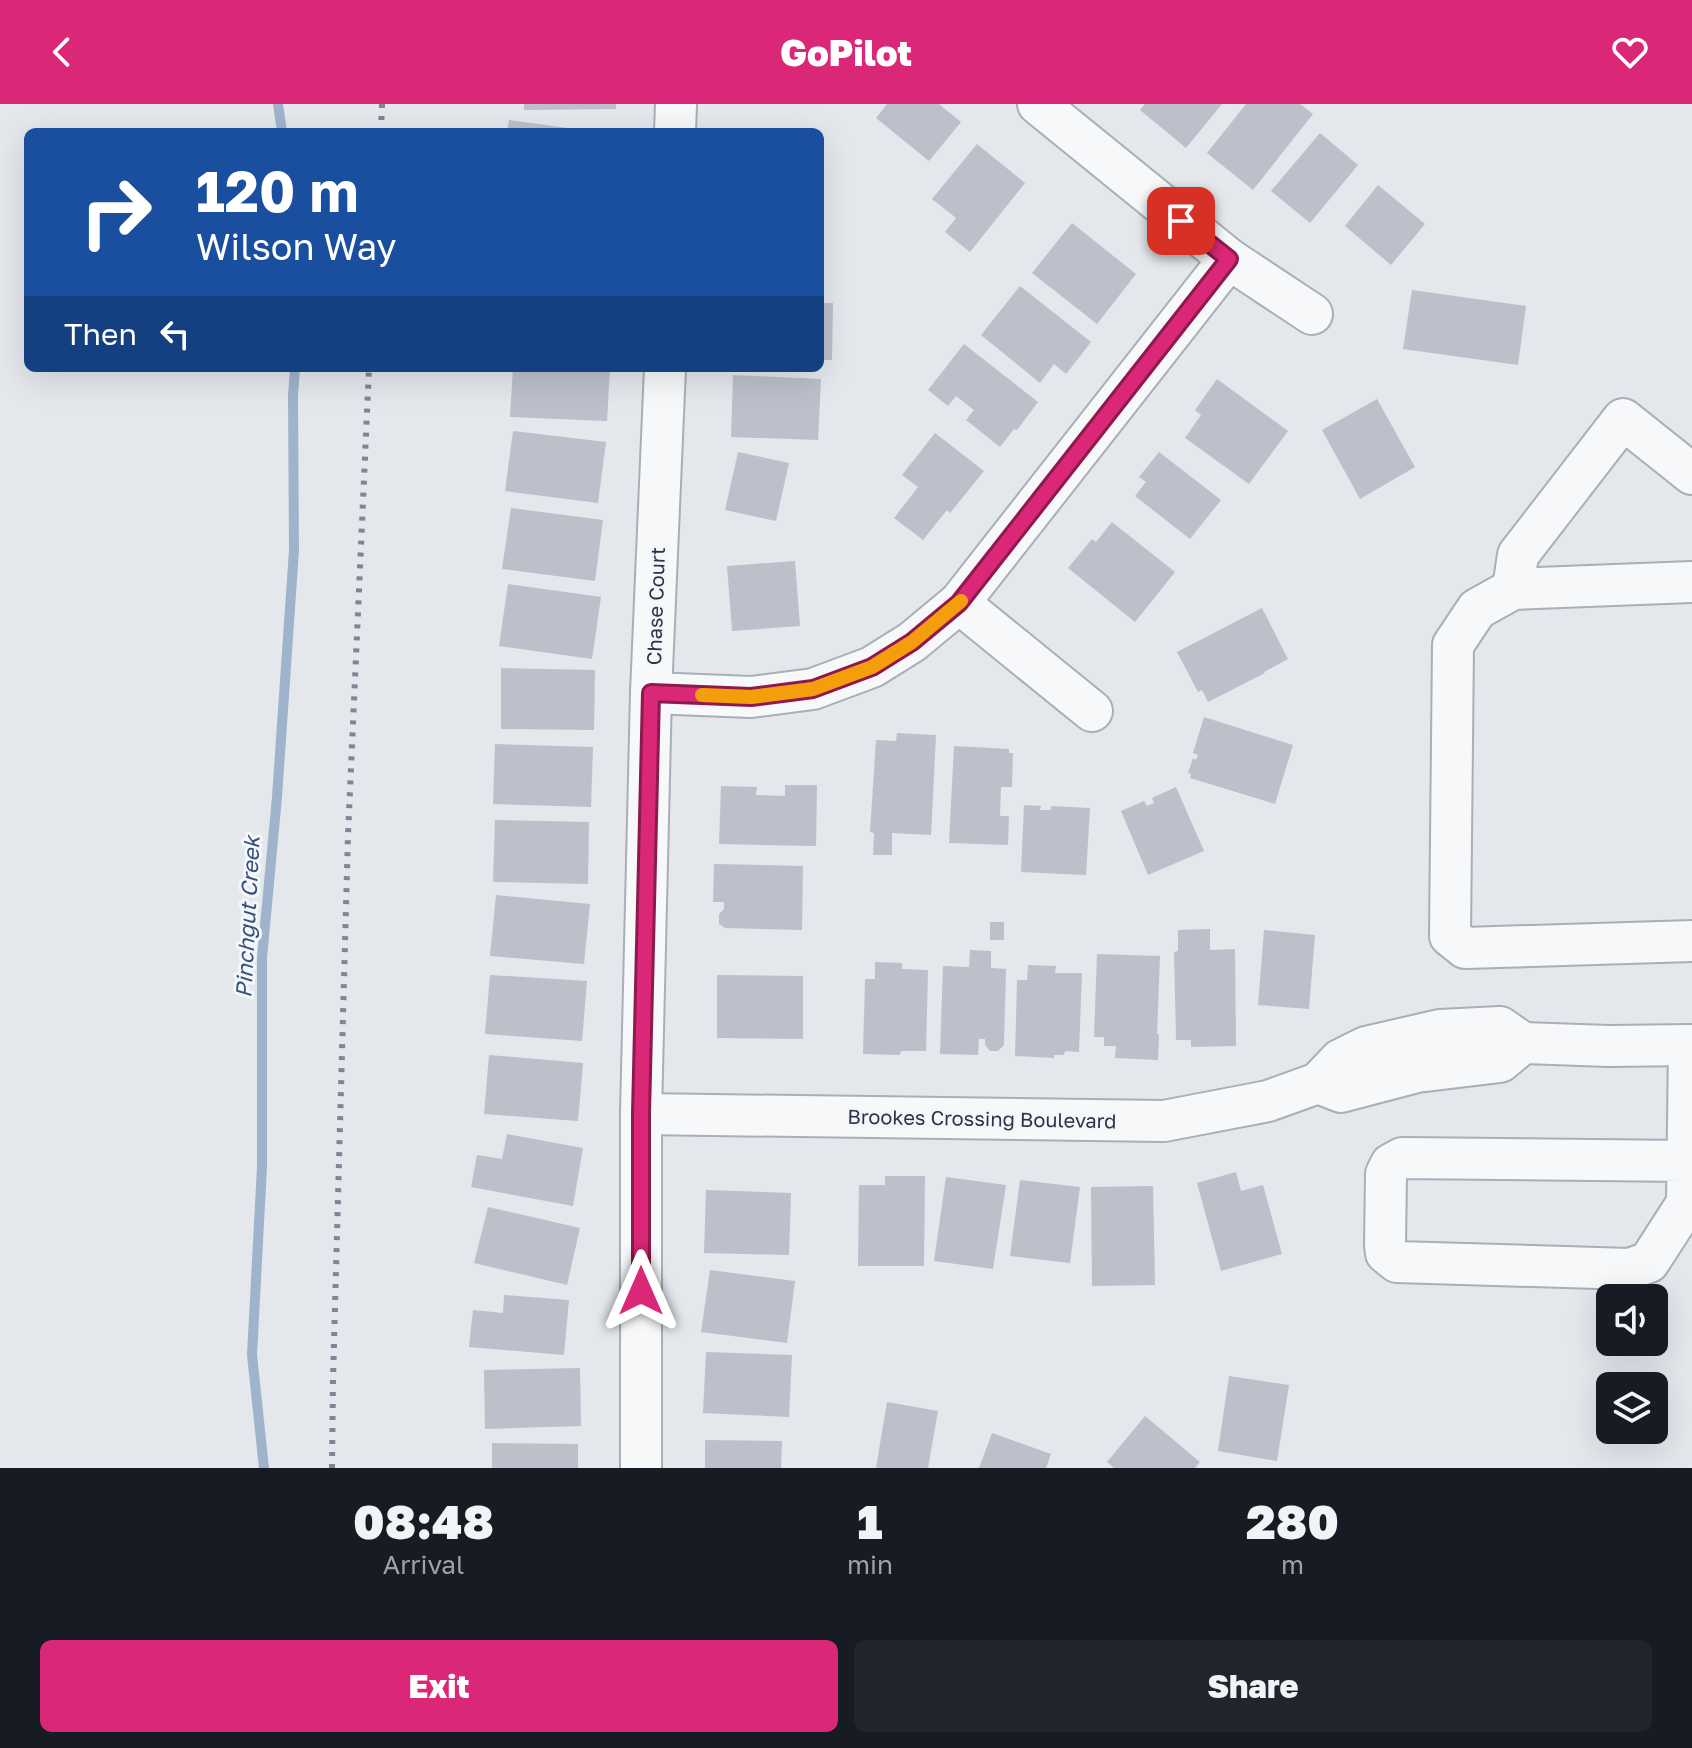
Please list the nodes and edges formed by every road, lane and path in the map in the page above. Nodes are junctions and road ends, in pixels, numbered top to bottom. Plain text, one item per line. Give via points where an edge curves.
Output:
1 (676, 104) edge
2 (1038, 104) edge
3 (675, 128) edge
4 (1229, 259) junction
5 (1312, 314) dead end
6 (665, 372) edge
7 (1692, 474) edge
8 (1692, 582) edge
9 (1513, 589) junction
10 (959, 603) junction
11 (651, 693) junction
12 (1092, 711) dead end
13 (1692, 941) edge
14 (1691, 1045) edge
15 (641, 1114) junction
16 (1687, 1161) junction
17 (641, 1468) edge

1 - 3 street
2 - 4 street
4 - 5 street
4 - 10 street
6 - 11 street, Chase Court
7 - 9 street via 1623,419 1518,555
8 - 9 street
9 - 13 street via 1477,609 1453,645 1450,936 1465,948
10 - 11 street via 872,667 813,689 751,697
10 - 12 street
11 - 15 street, Chase Court
14 - 15 street, Brookes Crossing Boulevard via 1523,1043 1500,1062 1417,1072 1396,1058 1341,1092 1318,1083 1268,1101 1164,1121
14 - 16 street
15 - 17 street, Chase Court
16 - 16 street via 1687,1203 1649,1262 1630,1269 1397,1262 1386,1253 1386,1174 1402,1158

